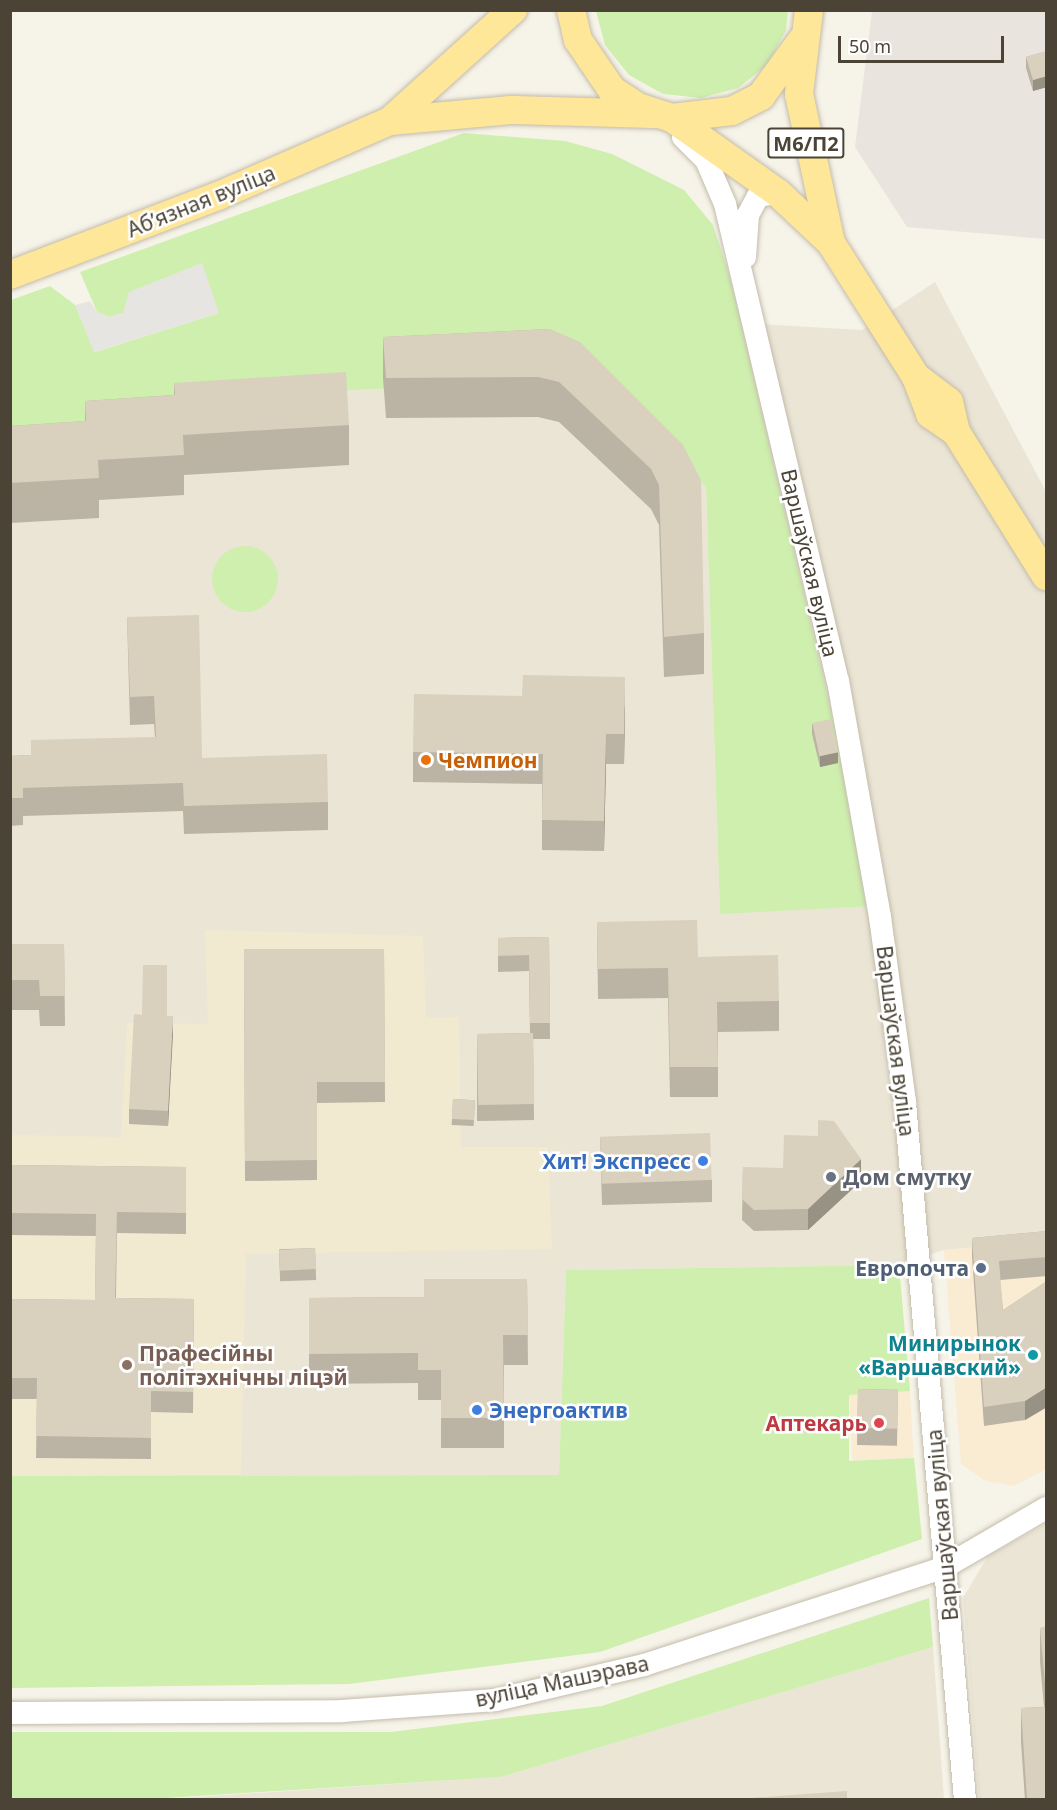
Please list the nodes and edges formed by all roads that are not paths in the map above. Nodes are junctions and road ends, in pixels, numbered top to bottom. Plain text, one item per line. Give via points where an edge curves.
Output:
1 (513, 10) edge
2 (571, 10) edge
3 (809, 10) edge
4 (802, 40) junction
5 (664, 116) junction
6 (390, 121) junction
7 (778, 193) junction
8 (831, 243) junction
9 (10, 275) edge
10 (746, 295) junction
11 (1047, 576) edge
12 (1047, 1508) edge
13 (945, 1567) junction
14 (10, 1713) edge
15 (965, 1800) edge

1 - 6 main road, Абʼязная вуліца
2 - 5 main road, М6/П2 via 592,67 624,99
3 - 4 main road, М6/П2
4 - 5 main road, М6/П2 via 761,96 732,111
4 - 8 main road, М6/П2 via 799,94 805,138
5 - 6 main road, Абʼязная вуліца via 512,110
5 - 7 main road, М6/П2
5 - 10 street, Варшаўская вуліца via 706,160 725,204
6 - 9 main road, Абʼязная вуліца
7 - 8 main road, М6/П2
7 - 10 street, Варшаўская вуліца via 758,196 748,215
8 - 11 main road, М6/П2 via 916,377 949,402 956,432
10 - 13 street, Варшаўская вуліца via 838,681 880,917 905,1103
12 - 13 street, вуліца Машэрава
13 - 14 street, вуліца Машэрава via 644,1665 496,1700 342,1711
13 - 15 street, Варшаўская вуліца

